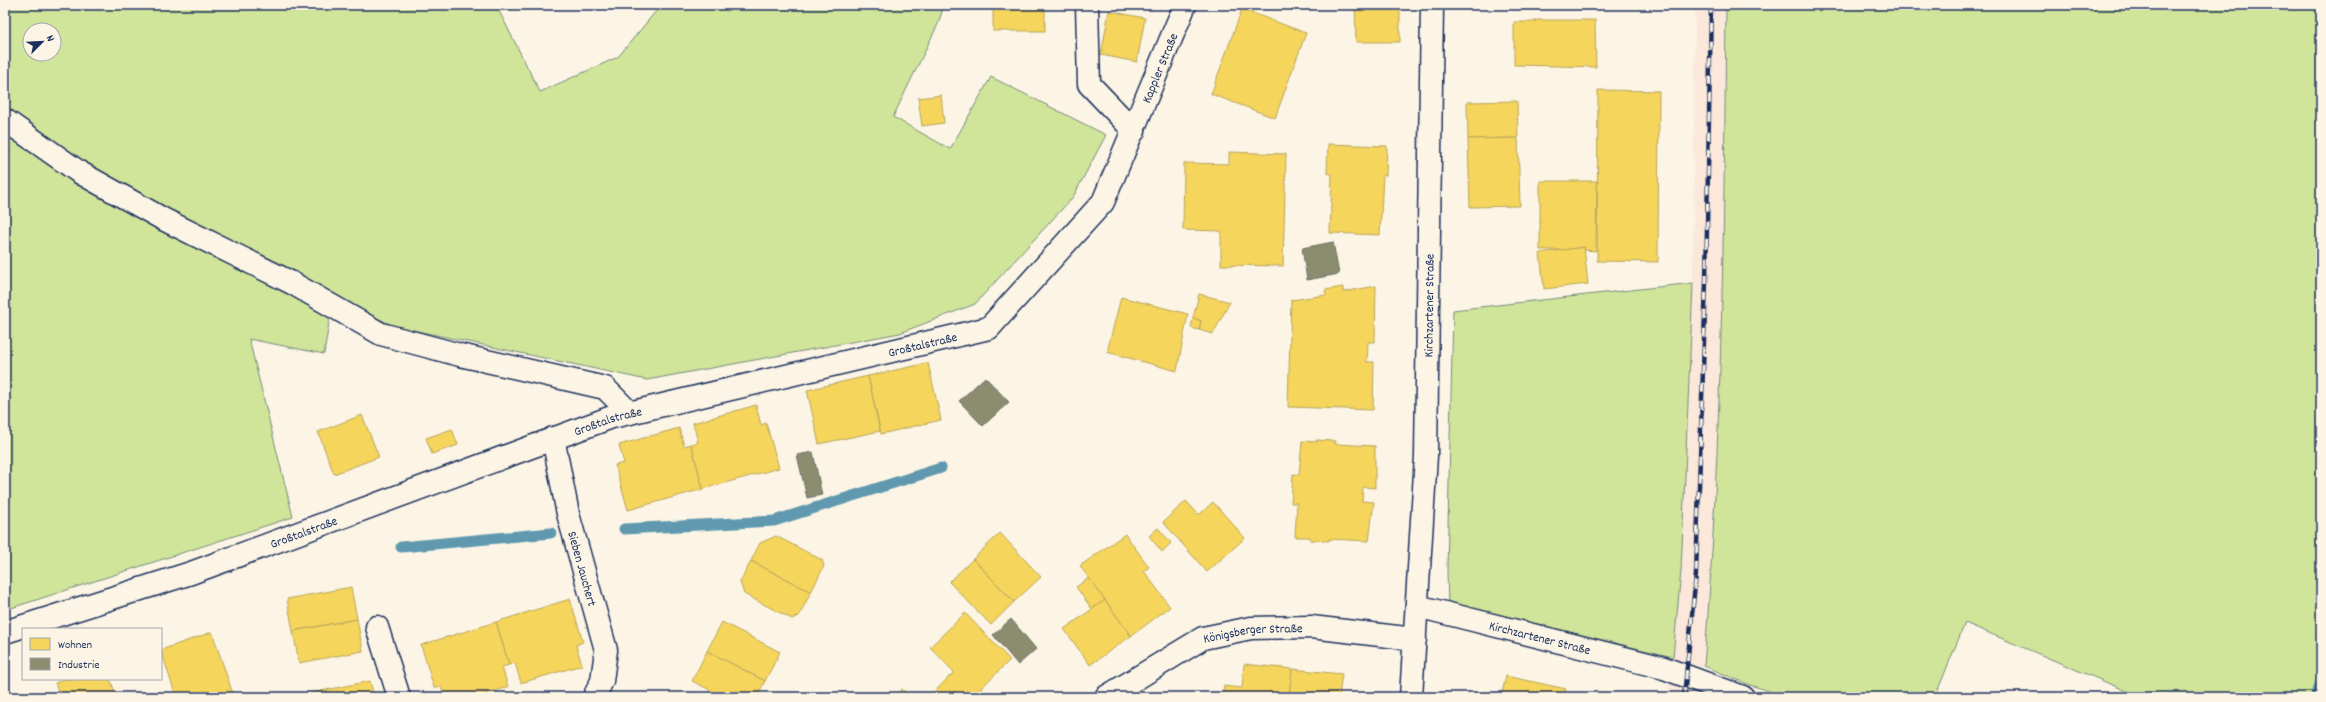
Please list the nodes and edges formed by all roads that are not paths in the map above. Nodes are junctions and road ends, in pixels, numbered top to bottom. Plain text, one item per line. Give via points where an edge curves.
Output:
1 (1087, 5) edge
2 (1185, 5) edge
3 (1432, 5) edge
4 (5, 120) edge
5 (1134, 131) junction
6 (630, 413) junction
7 (553, 438) junction
8 (1417, 606) junction
9 (377, 627) dead end
10 (5, 632) edge
11 (1414, 639) junction
12 (399, 697) edge
13 (594, 697) edge
14 (1106, 697) edge
15 (1411, 697) edge
16 (1743, 697) edge

1 - 5 street via 1089,84
2 - 5 street, Kappler Straße
3 - 8 street, Kirchzartener Straße via 1426,456
4 - 6 street via 79,172 292,283 381,334 604,388
5 - 6 street, Großtalstraße via 1103,202 989,328
6 - 7 street, Großtalstraße
7 - 10 street, Großtalstraße via 190,573
7 - 13 street, Sieben Jauchert via 568,514 606,650 602,681
8 - 11 street, Kirchzartener Straße
8 - 16 street, Kirchzartener Straße via 1664,668
9 - 12 street
11 - 14 street, Königsberger Straße via 1311,627 1251,628 1204,638
11 - 15 street, Kirchzartener Straße

